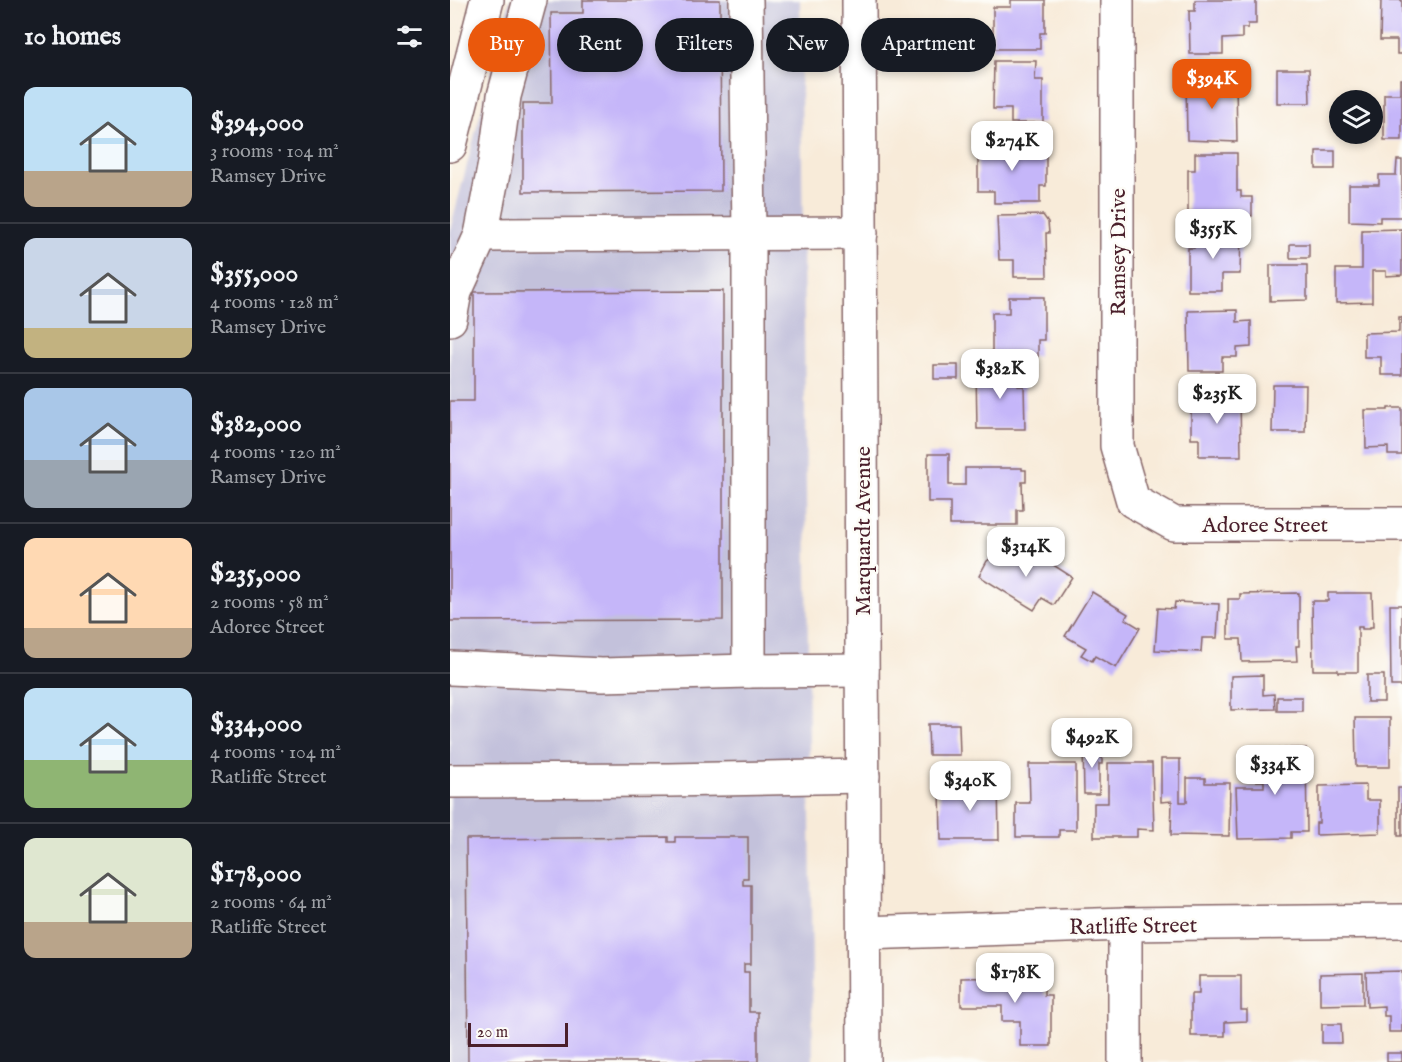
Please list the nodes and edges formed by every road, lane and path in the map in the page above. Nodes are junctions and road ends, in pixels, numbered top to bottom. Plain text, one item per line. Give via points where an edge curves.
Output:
1 (487, 0) edge
2 (530, 0) edge
3 (746, 0) edge
4 (859, 0) edge
5 (1117, 0) edge
6 (450, 145) edge
7 (861, 232) junction
8 (750, 233) junction
9 (481, 235) junction
10 (450, 319) edge
11 (1133, 501) joint
12 (1402, 524) edge
13 (450, 668) edge
14 (862, 670) junction
15 (749, 671) junction
16 (863, 776) junction
17 (450, 781) edge
18 (1402, 921) edge
19 (1125, 924) junction
20 (864, 933) junction
21 (864, 1062) edge
22 (1125, 1062) edge

1 - 6 street
2 - 9 street via 504,96
3 - 8 street
4 - 7 street, Marquardt Avenue
5 - 11 street, Ramsey Drive via 1117,446
7 - 8 street
7 - 14 street, Marquardt Avenue
8 - 9 street
8 - 15 street
9 - 10 street via 455,292
11 - 12 street, Adoree Street via 1174,524
13 - 15 street via 602,675
14 - 15 street
14 - 16 street, Marquardt Avenue
16 - 17 street
16 - 20 street, Marquardt Avenue
18 - 19 street, Ratliffe Street
19 - 20 street, Ratliffe Street
19 - 22 street
20 - 21 street, Marquardt Avenue

